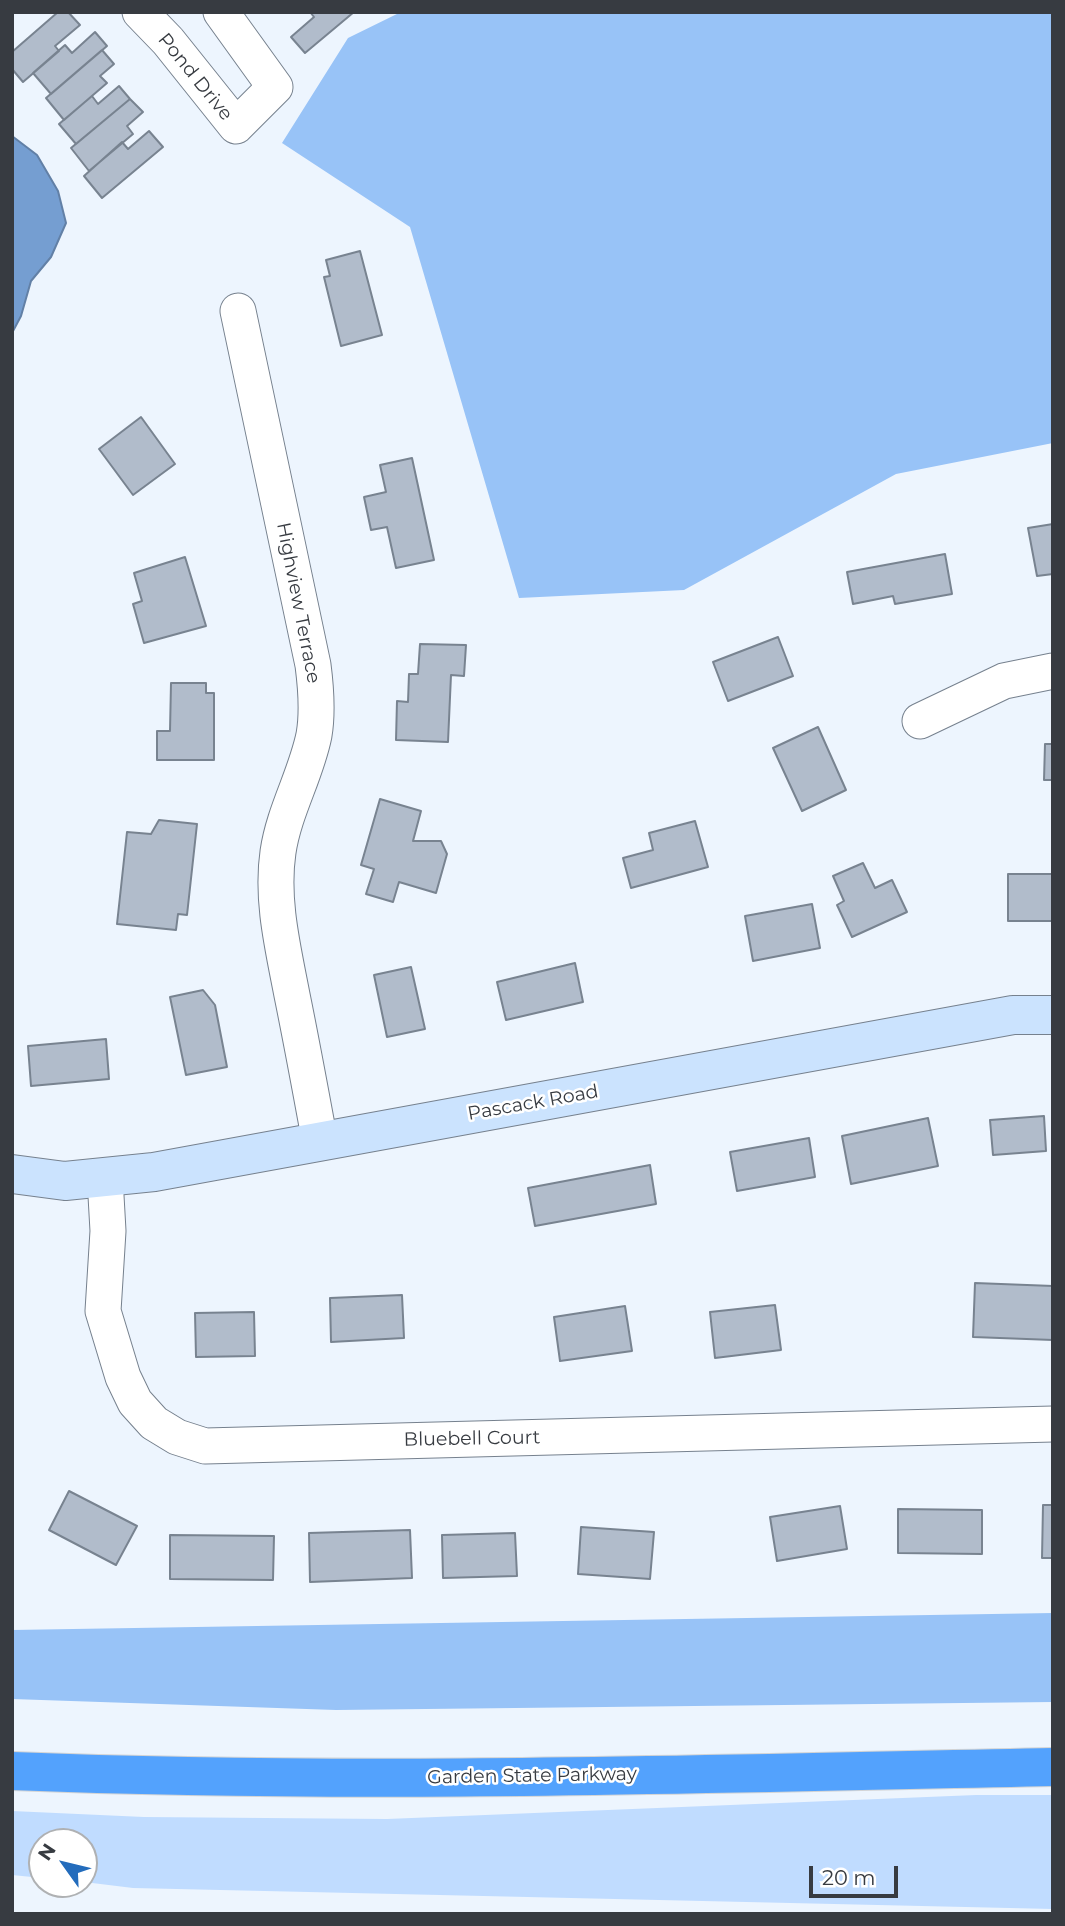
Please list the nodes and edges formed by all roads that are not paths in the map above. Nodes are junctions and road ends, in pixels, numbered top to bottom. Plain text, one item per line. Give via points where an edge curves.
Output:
1 (140, 12) edge
2 (221, 12) edge
3 (238, 311) dead end
4 (1053, 671) edge
5 (920, 721) dead end
6 (1053, 1015) edge
7 (320, 1142) junction
8 (12, 1174) edge
9 (105, 1178) junction
10 (1053, 1424) edge
11 (1053, 1768) edge
12 (12, 1771) edge

1 - 2 street, Pond Drive via 236,126 275,87
3 - 7 street, Highview Terrace via 317,698 314,733 278,852 276,889 279,928
4 - 5 street via 1003,681
6 - 7 street, Pascack Road via 1013,1015
7 - 9 street, Pascack Road
8 - 9 street, Pascack Road via 65,1181
9 - 10 street, Bluebell Court via 108,1231 103,1311 123,1377 135,1402 155,1423 177,1437 205,1446
11 - 12 highway, Garden State Parkway via 452,1777

